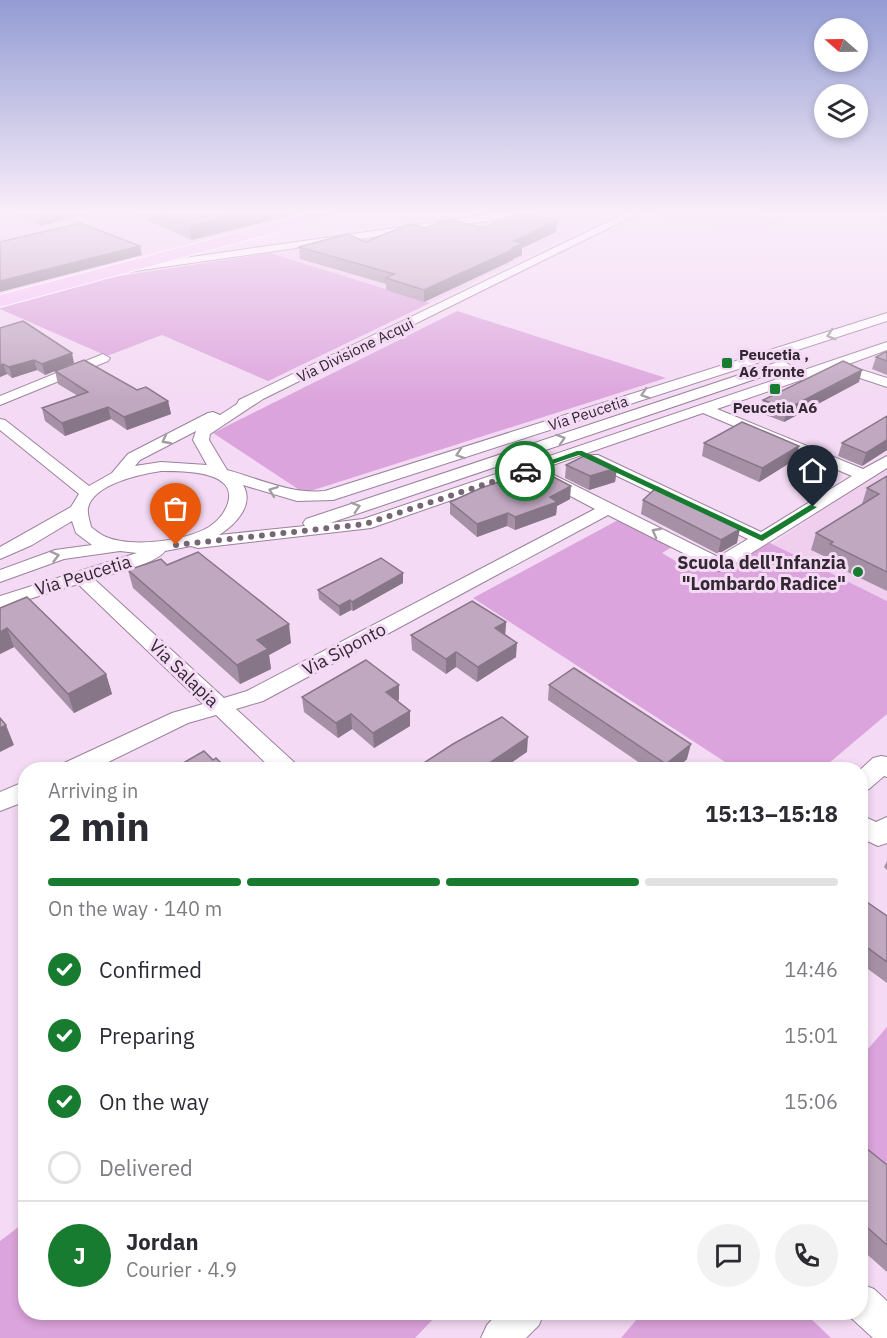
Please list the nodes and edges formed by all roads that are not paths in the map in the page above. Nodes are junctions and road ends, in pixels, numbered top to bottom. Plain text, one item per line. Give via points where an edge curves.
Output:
1 (93, 276) edge
2 (505, 276) edge
3 (0, 301) edge
4 (887, 317) edge
5 (887, 331) edge
6 (887, 346) edge
7 (103, 358) dead end
8 (834, 365) junction
9 (887, 383) edge
10 (257, 398) junction
11 (0, 401) edge
12 (703, 408) junction
13 (0, 423) edge
14 (580, 452) junction
15 (887, 460) edge
16 (530, 469) junction
17 (220, 473) junction
18 (864, 475) junction
19 (117, 477) junction
20 (90, 494) junction
21 (609, 508) junction
22 (79, 510) junction
23 (281, 534) junction
24 (762, 539) junction
25 (118, 546) junction
26 (171, 546) junction
27 (0, 554) edge
28 (0, 576) edge
29 (80, 576) junction
30 (0, 602) edge
31 (220, 707) junction
32 (87, 762) edge
33 (279, 762) edge
34 (887, 768) edge
35 (868, 776) edge
36 (18, 794) edge
37 (0, 802) edge
38 (887, 827) edge
39 (868, 830) edge
40 (868, 1308) edge
41 (518, 1320) edge
42 (887, 1326) edge
43 (500, 1338) edge

1 - 3 main road
2 - 10 street, Via Divisione Acqui
4 -> 17 street, Via Peucetia via 327,496 289,497
23 -> 5 street, Via Peucetia
6 - 8 street, Via Peucetia
7 - 11 street
8 - 9 street
8 - 12 street, Via Peucetia
10 - 17 street, Via Peucetia via 203,432 201,440
10 -> 19 street, Via Divisione Acqui via 221,411 134,457
12 - 14 street, Via Peucetia
12 - 18 street
13 - 20 street
14 - 16 street, Via Peucetia
14 - 24 street
15 - 18 street
16 - 21 street
16 - 23 street, Via Peucetia via 365,524
17 - 19 street, Via Peucetia via 182,465 149,467
17 - 26 street, Via Peucetia via 239,492 232,516 199,538
18 - 24 street
19 - 20 street, Via Peucetia
20 - 22 street, Via Peucetia
24 -> 21 street via 719,565
21 - 31 street, Via Siponto via 255,696
22 - 25 street, Via Peucetia via 79,522 86,532
22 - 27 street, Via Peucetia
23 - 26 street, Via Peucetia
25 - 26 street, Via Peucetia
28 -> 25 street via 61,554
26 - 29 street, Via Peucetia via 122,566
29 - 30 street, Via Peucetia
29 - 31 street, Via Salapia
31 - 32 street, Via Siponto via 180,718
31 - 33 street, Via Salapia
34 - 35 street via 881,764
36 - 37 street
38 - 39 street via 878,836
40 - 42 street
41 - 43 street

